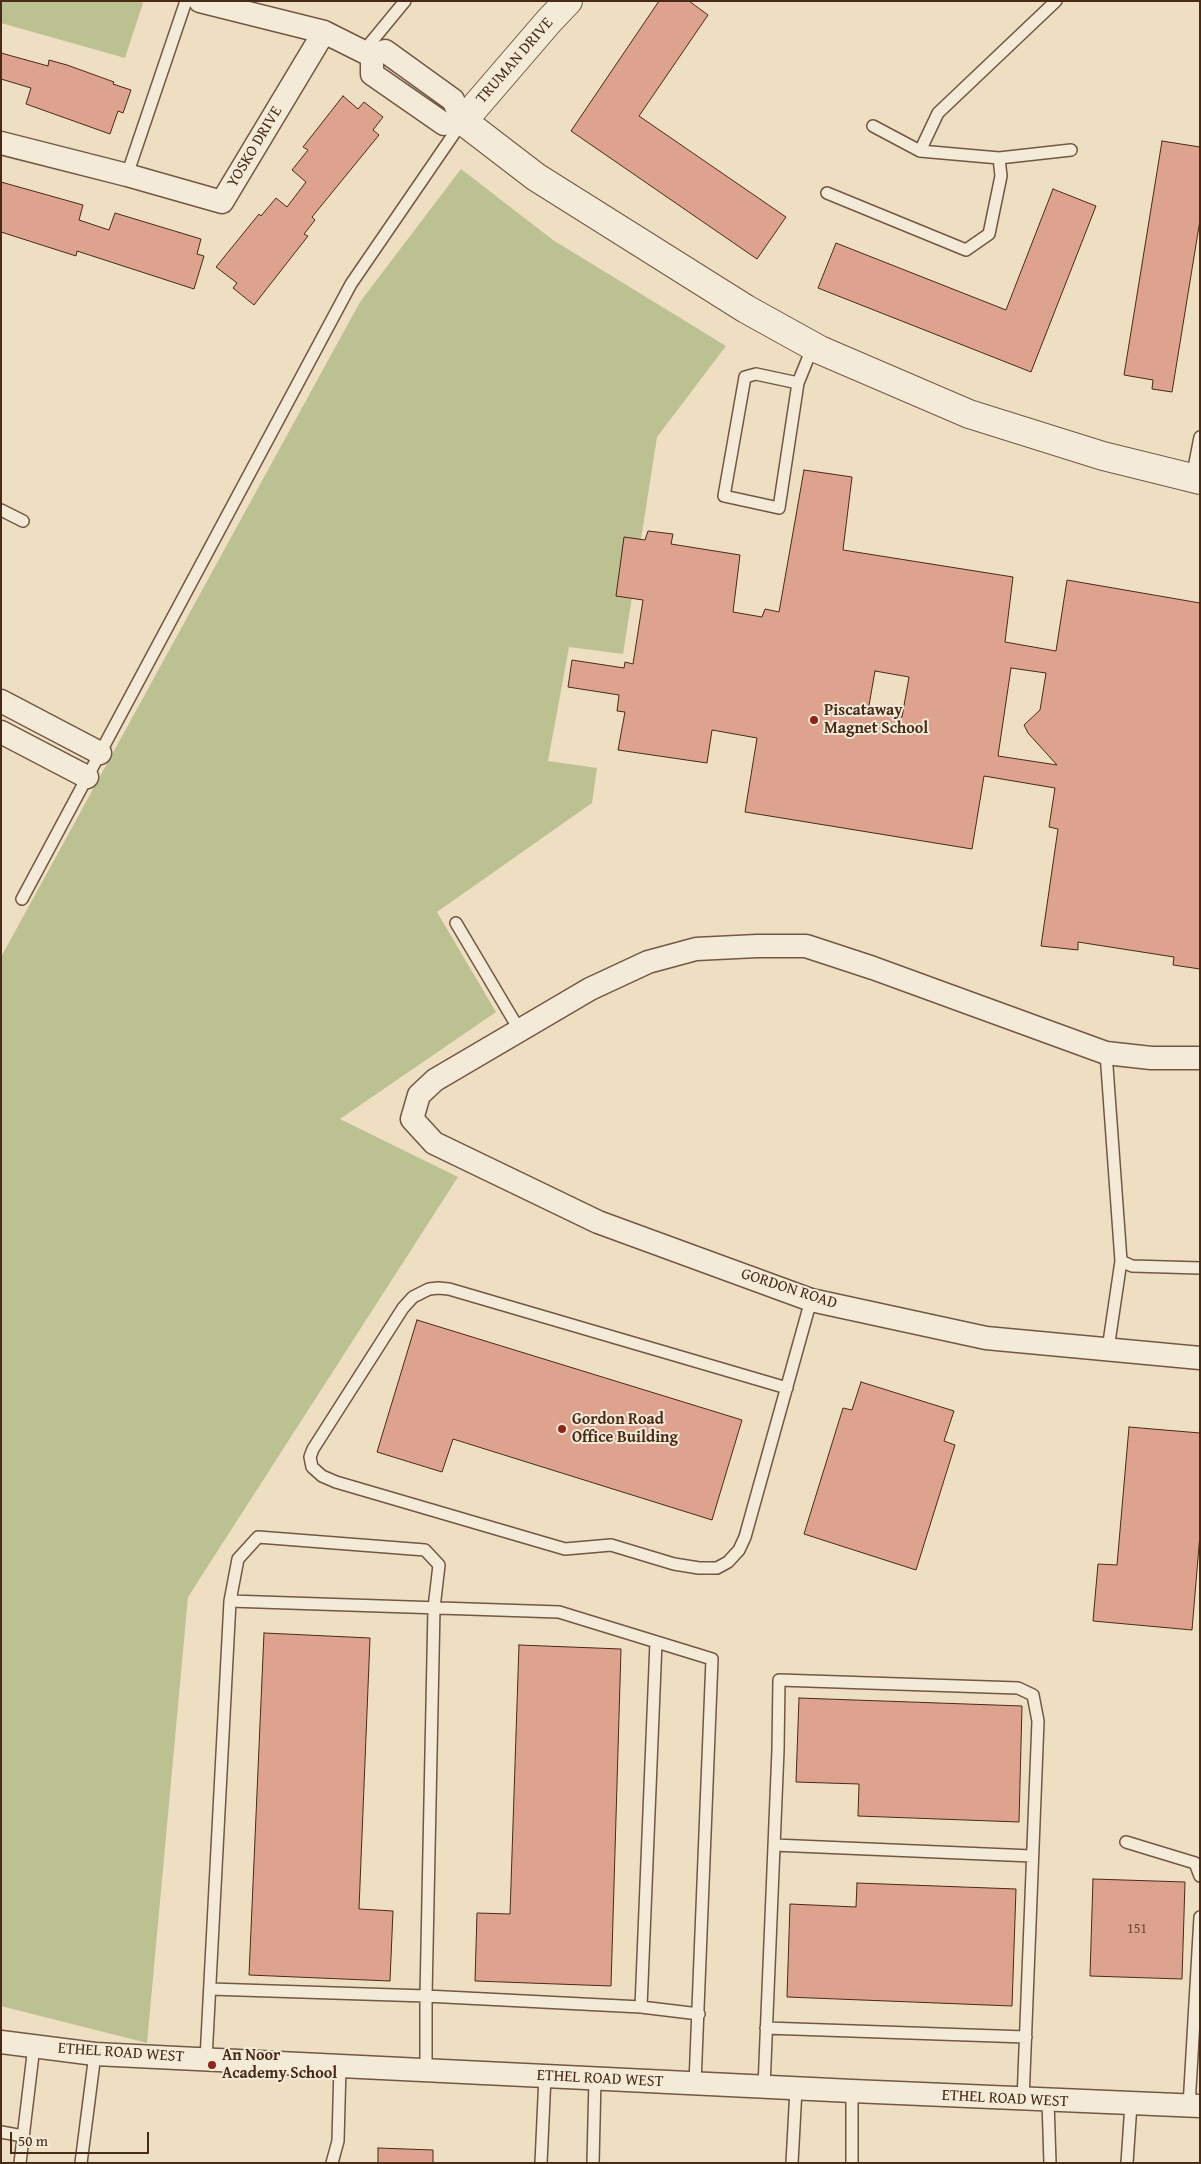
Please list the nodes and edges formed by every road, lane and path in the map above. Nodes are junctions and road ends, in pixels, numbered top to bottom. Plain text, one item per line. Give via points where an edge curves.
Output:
1 (186, 1) edge
2 (200, 1) edge
3 (405, 1) edge
4 (568, 1) edge
5 (1056, 1) edge
6 (324, 32) junction
7 (368, 54) junction
8 (462, 121) junction
9 (873, 126) dead end
10 (1, 143) edge
11 (1071, 150) dead end
12 (920, 151) junction
13 (999, 158) junction
14 (126, 174) junction
15 (827, 194) dead end
16 (813, 346) junction
17 (798, 383) junction
18 (1200, 437) edge
19 (1196, 479) edge
20 (1, 510) edge
21 (23, 521) dead end
22 (1, 701) edge
23 (1, 732) edge
24 (100, 753) junction
25 (87, 777) junction
26 (22, 899) dead end
27 (456, 923) dead end
28 (520, 1031) junction
29 (1106, 1053) junction
30 (1200, 1058) edge
31 (1121, 1261) junction
32 (1200, 1268) edge
33 (811, 1300) junction
34 (1108, 1349) junction
35 (1200, 1358) edge
36 (787, 1388) junction
37 (230, 1601) junction
38 (434, 1608) junction
39 (656, 1642) junction
40 (1126, 1842) dead end
41 (774, 1844) junction
42 (1032, 1856) junction
43 (1200, 1876) edge
44 (1200, 1918) edge
45 (210, 1989) junction
46 (426, 1996) junction
47 (641, 2007) junction
48 (699, 2014) junction
49 (766, 2028) junction
50 (1026, 2037) junction
51 (1, 2042) edge
52 (34, 2046) junction
53 (95, 2054) junction
54 (206, 2059) junction
55 (340, 2066) junction
56 (426, 2070) junction
57 (544, 2076) junction
58 (595, 2078) junction
59 (695, 2084) junction
60 (764, 2087) junction
61 (796, 2089) junction
62 (852, 2091) junction
63 (1023, 2100) junction
64 (1048, 2101) junction
65 (1131, 2104) junction
66 (1194, 2106) edge
67 (1, 2132) edge
68 (23, 2136) junction
69 (20, 2163) edge
70 (81, 2163) edge
71 (332, 2163) edge
72 (541, 2163) edge
73 (594, 2163) edge
74 (792, 2163) edge
75 (852, 2163) edge
76 (1050, 2163) edge
77 (1127, 2163) edge

1 - 14 lane
2 - 6 street
3 - 7 lane
4 - 8 street, TRUMAN DRIVE
5 - 12 lane via 938,113
6 - 7 street
6 - 14 street, YOSKO DRIVE via 222,202
7 - 8 street via 372,74 444,124
8 - 16 street via 536,177 746,309
8 - 24 lane via 350,284
9 - 12 lane
10 - 14 street, YOSKO DRIVE
11 - 13 lane
12 - 13 lane
13 - 15 lane via 1001,176 989,234 966,250
16 - 17 lane
16 - 19 street via 969,414 1103,456
17 - 17 lane via 779,508 724,496 745,378 756,374
18 - 19 lane
20 - 21 lane
22 - 24 street
23 - 25 street
24 - 25 lane
25 - 26 lane
27 - 28 lane
28 - 29 street via 590,989 648,962 696,949 806,946
28 - 33 street, GORDON ROAD via 435,1080 418,1095 412,1119 434,1143 598,1222
29 - 30 street via 1151,1058
29 - 31 lane
31 - 32 lane via 1132,1266
31 - 34 lane
33 - 34 street, GORDON ROAD via 986,1338
33 - 36 lane
34 - 35 street, GORDON ROAD
36 - 36 lane via 745,1537 734,1556 717,1568 674,1564 611,1545 565,1549 336,1482 312,1467 310,1457 312,1449 402,1308 413,1297 429,1289 449,1289
37 - 38 lane
37 - 38 lane via 238,1559 258,1537 425,1550 439,1566
37 - 45 lane
38 - 39 lane via 559,1612
38 - 46 lane
39 - 47 lane
39 - 48 lane via 712,1658
40 - 43 lane via 1195,1863
41 - 42 lane
41 - 42 lane via 779,1680 998,1687 1026,1691 1033,1695 1036,1703
41 - 49 lane
42 - 50 lane
44 - 66 lane
45 - 46 lane
45 - 54 lane
46 - 47 lane
46 - 56 lane
47 - 48 lane
48 - 59 lane
49 - 50 lane
49 - 60 lane
50 - 63 lane
51 - 52 street, ETHEL ROAD WEST
52 - 53 street, ETHEL ROAD WEST
52 - 68 lane
53 - 54 street, ETHEL ROAD WEST
53 - 70 lane
54 - 55 street, ETHEL ROAD WEST
55 - 56 street, ETHEL ROAD WEST
55 - 71 lane via 338,2141
56 - 57 street, ETHEL ROAD WEST
57 - 58 street, ETHEL ROAD WEST
57 - 72 lane
58 - 59 street, ETHEL ROAD WEST
58 - 73 lane
59 - 60 street, ETHEL ROAD WEST
60 - 61 street, ETHEL ROAD WEST
61 - 62 street, ETHEL ROAD WEST
61 - 74 lane
62 - 63 street, ETHEL ROAD WEST
62 - 75 lane
63 - 64 street, ETHEL ROAD WEST
64 - 65 street, ETHEL ROAD WEST
64 - 76 lane
65 - 66 street, ETHEL ROAD WEST
65 - 77 lane
67 - 68 lane
68 - 69 lane

